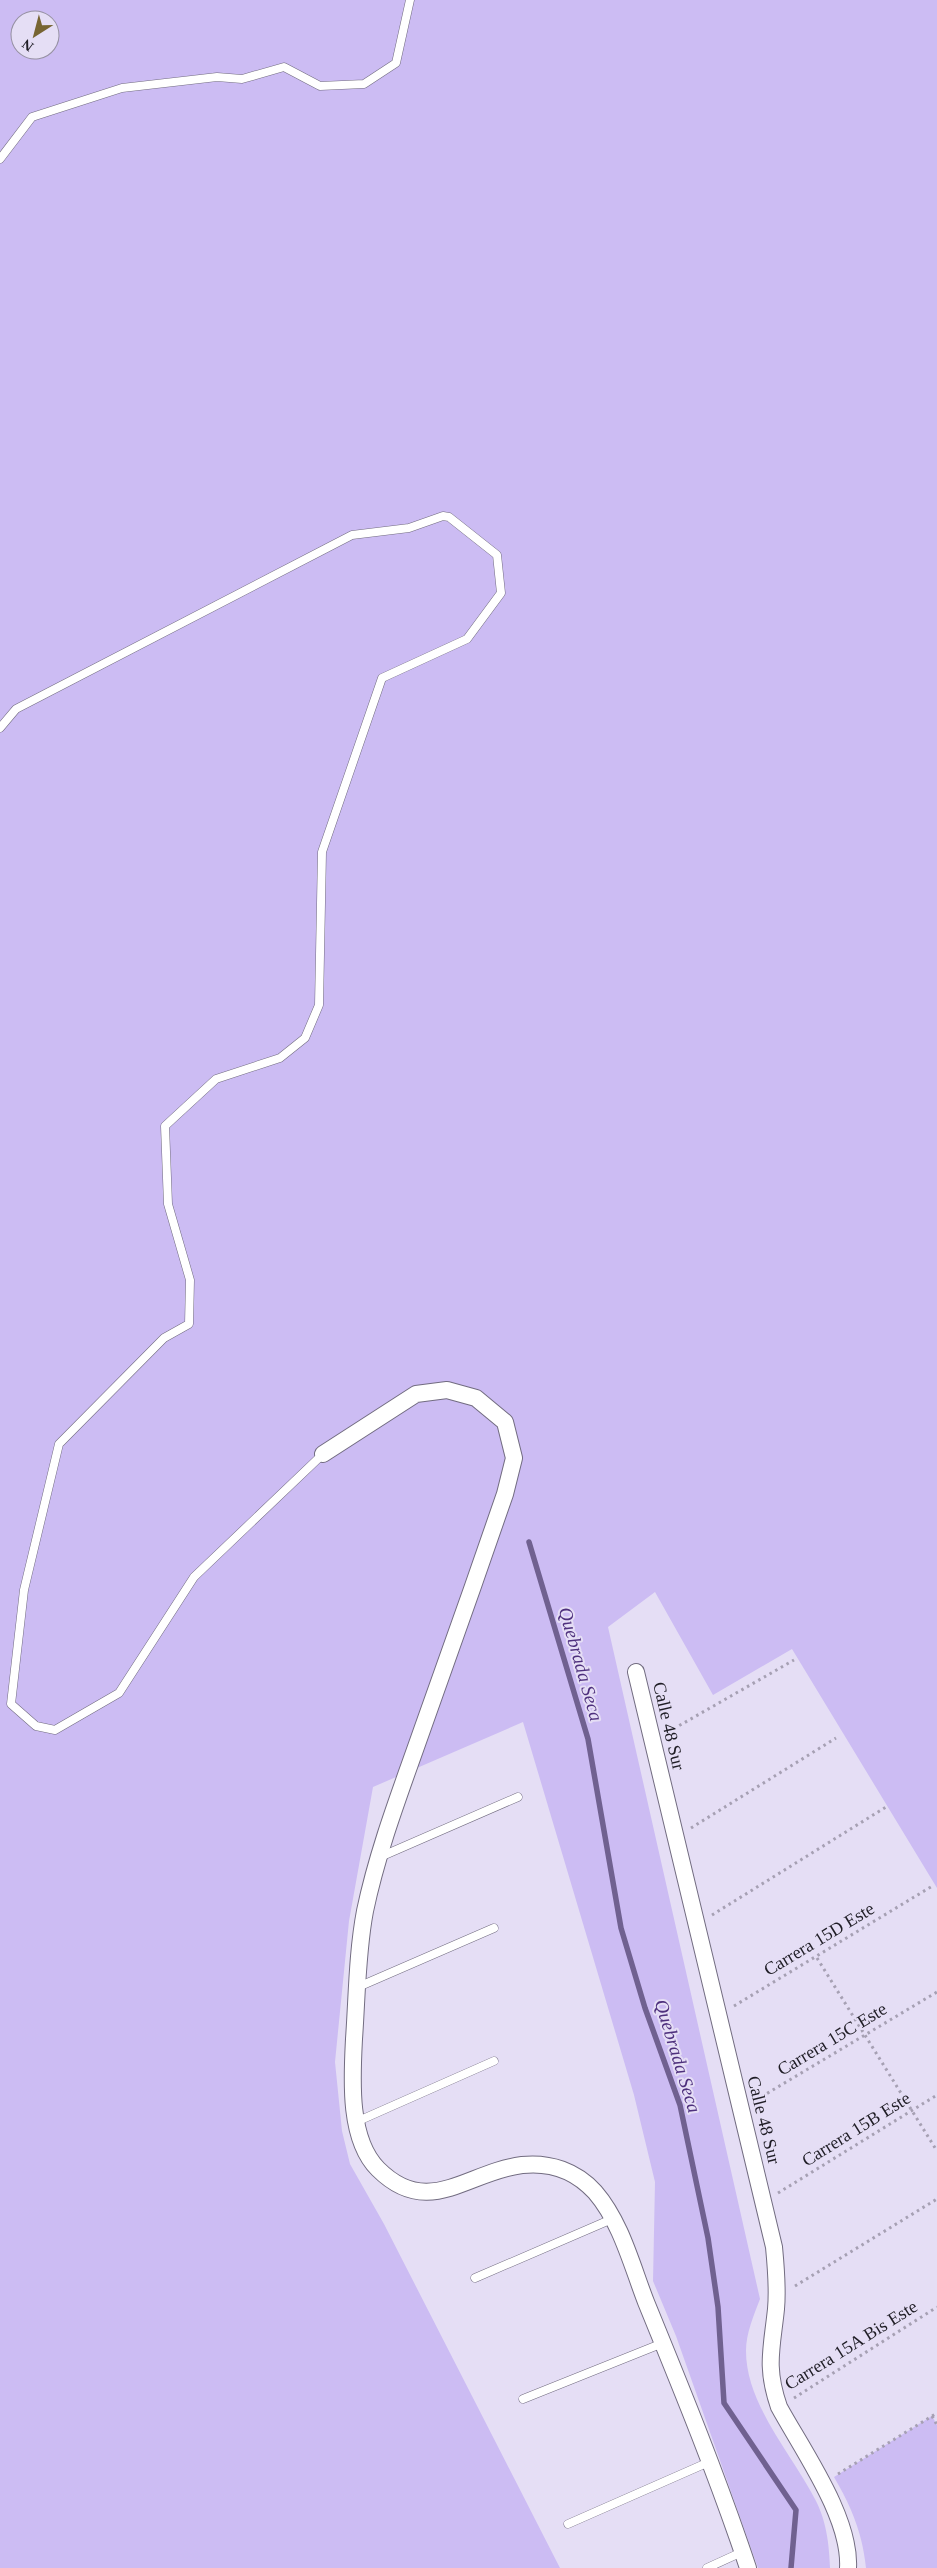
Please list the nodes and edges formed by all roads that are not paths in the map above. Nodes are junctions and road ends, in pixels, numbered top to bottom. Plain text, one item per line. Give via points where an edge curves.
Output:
1 (410, 0) edge
2 (0, 159) edge
3 (0, 728) edge
4 (323, 1454) joint
5 (636, 1672) dead end
6 (518, 1797) dead end
7 (380, 1856) junction
8 (494, 1928) dead end
9 (358, 1987) junction
10 (494, 2061) dead end
11 (356, 2122) junction
12 (612, 2219) junction
13 (475, 2278) dead end
14 (663, 2343) junction
15 (523, 2399) dead end
16 (709, 2462) junction
17 (568, 2524) dead end
18 (745, 2560) edge
19 (707, 2568) edge
20 (848, 2568) edge

1 - 2 lane via 396,63 364,84 320,86 284,67 242,78 122,88 32,117
3 - 4 lane via 16,709 352,535 409,528 443,516 497,556 501,593 467,639 382,678 322,852 319,1005 305,1038 280,1058 216,1079 165,1126 168,1204 190,1280 189,1324 164,1338 59,1444 24,1590 11,1704 36,1726 55,1730 119,1693 194,1577
4 - 7 street via 416,1394 447,1390 476,1398 505,1422 514,1458 506,1494 397,1797
5 - 20 street, Calle 48 Sur via 774,2247 776,2297 769,2360 772,2384 779,2407 843,2529 848,2548
6 - 7 lane
7 - 9 street via 364,1921
8 - 9 lane
9 - 11 street via 352,2073
10 - 11 lane
11 - 12 street via 358,2137 373,2162 406,2189 436,2193 501,2170 547,2165 580,2179 607,2207
12 - 13 lane
12 - 14 street
14 - 15 lane
14 - 16 street
16 - 17 lane
16 - 18 street
18 - 19 lane

